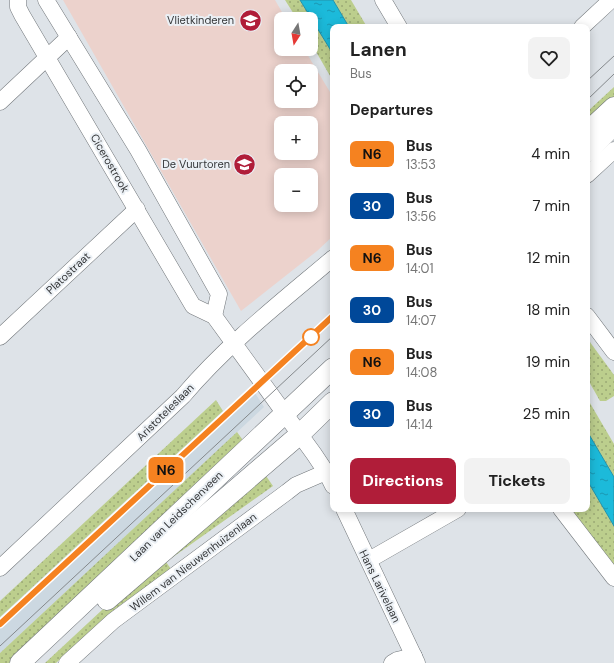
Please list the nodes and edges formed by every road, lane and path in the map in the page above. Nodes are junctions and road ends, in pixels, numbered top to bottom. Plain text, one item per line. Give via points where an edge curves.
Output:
1 (18, 0) edge
2 (46, 0) edge
3 (383, 0) edge
4 (611, 0) edge
5 (397, 24) edge
6 (585, 24) edge
7 (69, 37) junction
8 (47, 58) junction
9 (0, 102) edge
10 (614, 107) edge
11 (614, 125) edge
12 (590, 129) edge
13 (590, 149) edge
14 (614, 150) edge
15 (590, 172) edge
16 (137, 210) junction
17 (330, 261) edge
18 (214, 316) junction
19 (590, 320) edge
20 (0, 337) edge
21 (234, 343) junction
22 (614, 352) edge
23 (330, 371) edge
24 (330, 405) edge
25 (284, 414) junction
26 (299, 435) junction
27 (330, 479) edge
28 (345, 512) edge
29 (453, 512) edge
30 (564, 512) edge
31 (369, 560) junction
32 (0, 568) edge
33 (614, 578) edge
34 (416, 659) edge
35 (20, 663) edge
36 (40, 663) edge
37 (67, 663) edge
38 (392, 663) edge

1 - 8 street, Cicerostrook via 18,7
2 - 7 street
3 - 5 street
4 - 6 street
7 - 8 street
7 - 18 street via 138,150 219,294
8 - 9 street
8 - 16 street, Cicerostrook
10 - 12 street
11 - 13 street
14 - 15 street
16 - 18 street, Cicerostrook via 194,306
16 - 20 street, Platostraat
17 - 21 street, Aristoteleslaan
18 - 21 street, Cicerostrook
19 - 22 street
21 - 25 street, Cicerostrook
21 - 32 street, Aristoteleslaan via 178,401
23 - 25 street, Laan van Leidschenveen
24 - 26 street, Laan van Leidschenveen
25 - 26 street
25 - 35 street, Laan van Leidschenveen
26 - 27 street
26 - 36 street, Laan van Leidschenveen via 123,586
27 - 37 street, Willem van Nieuwenhuizenlaan via 296,485 113,621
28 - 31 street, Hans Larivelaan
29 - 31 street
30 - 33 street
31 - 34 street, Hans Larivelaan
34 - 38 street via 397,660

